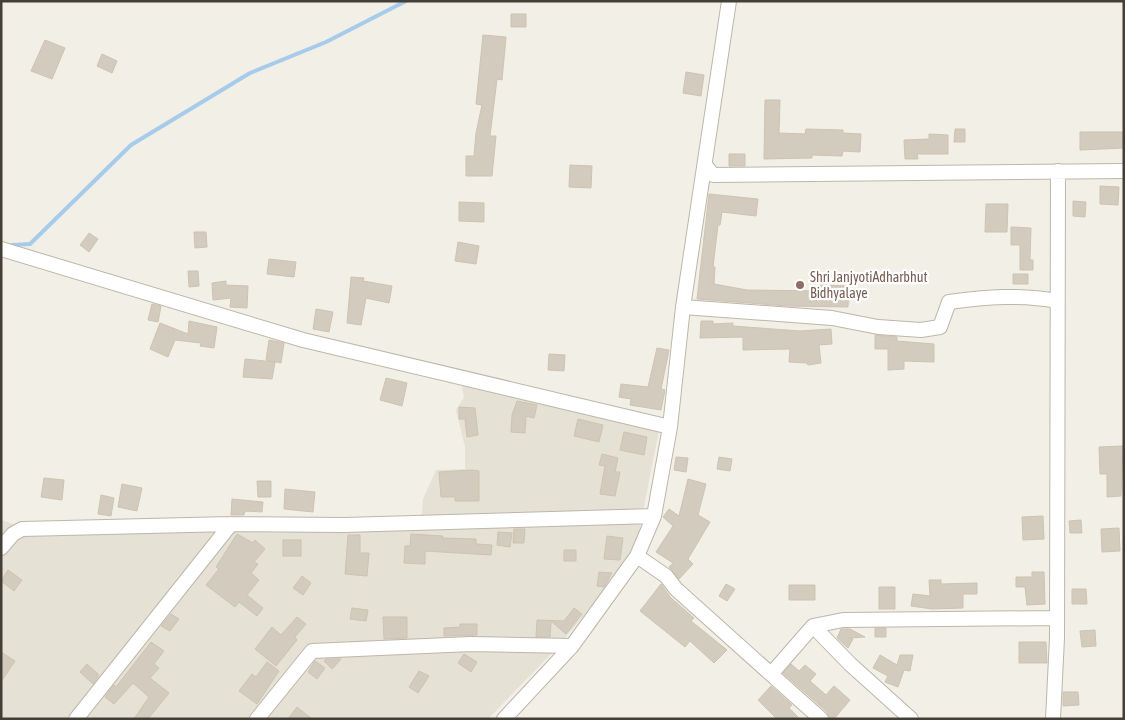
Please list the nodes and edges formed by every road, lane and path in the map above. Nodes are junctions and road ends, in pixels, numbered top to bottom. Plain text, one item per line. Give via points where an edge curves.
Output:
1 (729, 1) edge
2 (705, 165) junction
3 (1058, 171) junction
4 (1124, 171) edge
5 (1, 249) edge
6 (1057, 301) junction
7 (683, 308) junction
8 (670, 427) junction
9 (654, 516) junction
10 (231, 524) junction
11 (1, 548) edge
12 (637, 556) junction
13 (1056, 618) junction
14 (813, 626) junction
15 (572, 646) junction
16 (772, 673) junction
17 (76, 719) edge
18 (257, 719) edge
19 (504, 719) edge
20 (821, 719) edge
21 (911, 719) edge
22 (1053, 719) edge

1 - 2 street
2 - 3 street via 713,175
2 - 7 street
3 - 4 street
3 - 6 street
5 - 8 street via 304,340
6 - 7 street via 994,296 949,302 940,327 921,330 878,327 832,318
6 - 13 street
7 - 8 street
8 - 9 street
9 - 10 street via 344,526
9 - 12 street
10 - 11 street via 22,529
10 - 17 street
12 - 15 street
12 - 16 street via 666,576 676,589
13 - 14 street via 844,620
13 - 22 street
14 - 16 street
14 - 21 street
15 - 18 street via 472,644 312,651
15 - 19 street
16 - 20 street

